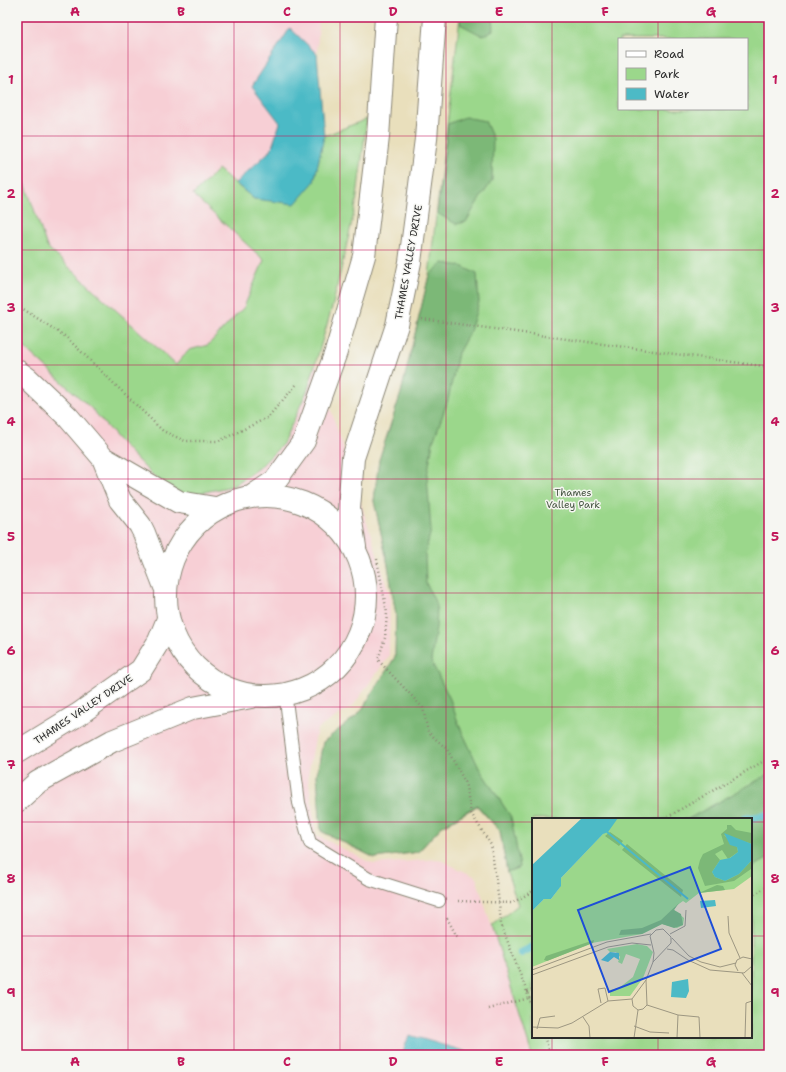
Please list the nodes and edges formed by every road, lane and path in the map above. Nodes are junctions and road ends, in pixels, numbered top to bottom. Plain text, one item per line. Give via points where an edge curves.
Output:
1 (386, 17) edge
2 (435, 17) edge
3 (17, 305) edge
4 (432, 320) dead end
5 (769, 367) edge
6 (17, 370) edge
7 (298, 383) dead end
8 (103, 458) junction
9 (254, 495) junction
10 (216, 508) junction
11 (355, 548) junction
12 (376, 557) dead end
13 (165, 587) junction
14 (168, 619) junction
15 (285, 692) junction
16 (258, 696) junction
17 (17, 752) edge
18 (769, 758) edge
19 (17, 801) edge
20 (666, 818) edge
21 (769, 886) edge
22 (532, 893) edge
23 (752, 895) edge
24 (439, 901) junction
25 (499, 902) junction
26 (457, 937) dead end
27 (532, 990) edge
28 (527, 992) junction
29 (529, 998) junction
30 (532, 1006) edge
31 (488, 1009) dead end
32 (544, 1038) edge
33 (551, 1055) edge

1 - 9 street via 378,137 364,256 336,352 304,441 275,481
2 - 11 street, THAMES VALLEY DRIVE via 426,139 410,262 397,326 353,458 349,508
3 - 7 path via 66,337 163,431 184,441 219,441 267,418
4 - 5 path
6 - 8 street via 68,417
8 - 10 street via 179,502
8 - 13 street via 120,500 144,533
9 - 10 street
9 - 11 street via 285,496 330,517
10 - 13 street via 186,534 174,553
11 - 15 street, THAMES VALLEY DRIVE via 366,588 364,617 349,652 326,676 302,689
12 - 25 path via 387,613 385,638 378,660 423,708 428,732 448,749 465,782 471,813 491,845
13 - 14 street
14 - 16 street via 180,649 202,674 224,688
14 - 17 street, THAMES VALLEY DRIVE via 159,641 140,670 79,714
15 - 16 street, THAMES VALLEY DRIVE
15 - 24 lane via 299,803 310,843 369,879
16 - 19 street via 193,708 112,741 38,782
18 - 20 path
21 - 23 path
22 - 25 path via 512,903
24 - 25 path
24 - 26 path
25 - 28 path via 501,924
27 - 28 path
28 - 29 path
29 - 30 path
29 - 31 path
32 - 33 path

